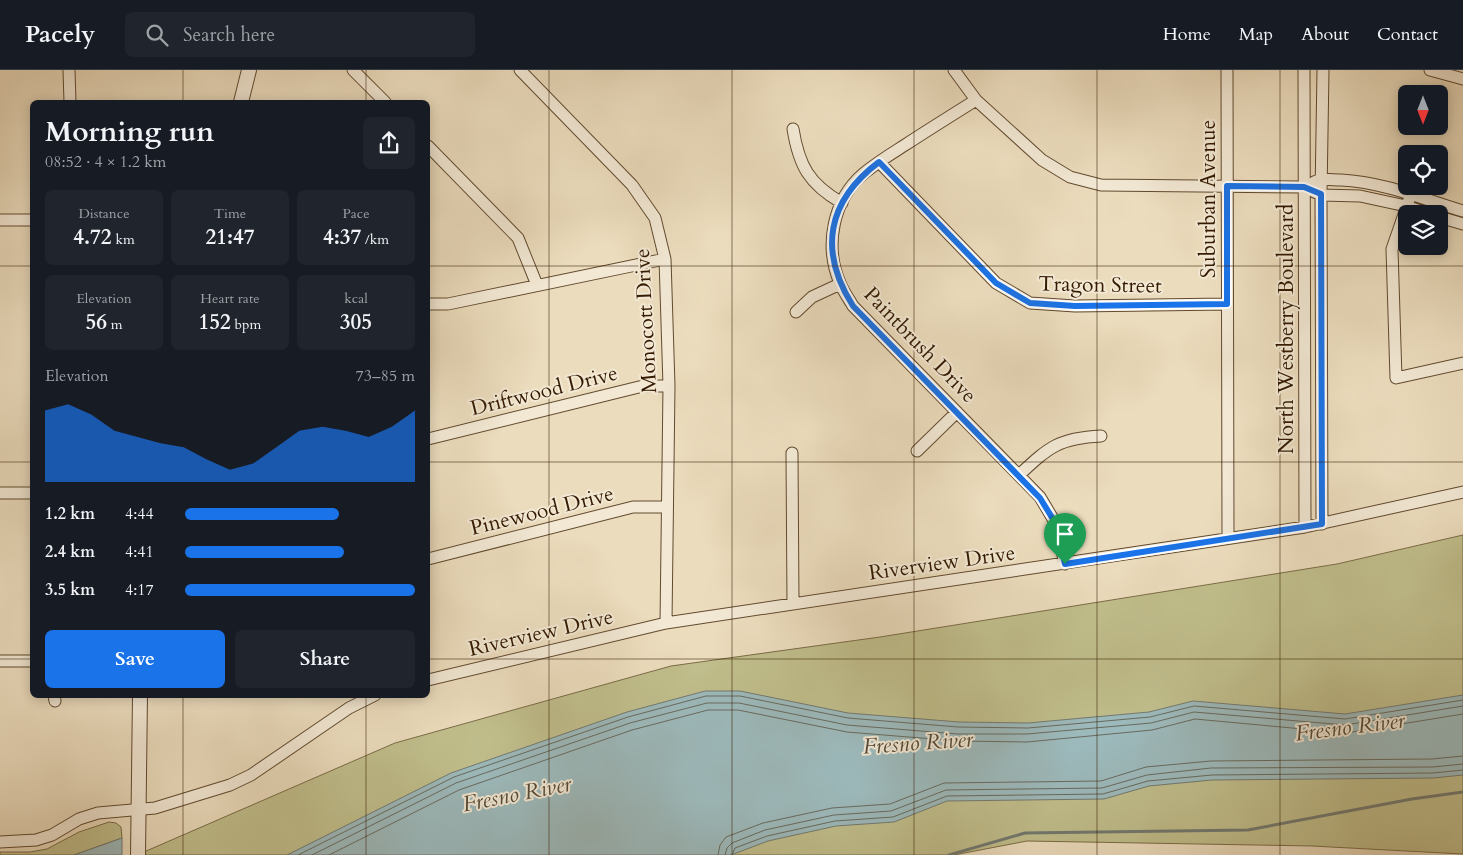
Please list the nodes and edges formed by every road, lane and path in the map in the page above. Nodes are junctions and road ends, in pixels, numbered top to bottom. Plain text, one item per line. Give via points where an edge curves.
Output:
1 (69, 70) edge
2 (249, 70) edge
3 (353, 70) edge
4 (520, 70) edge
5 (954, 70) edge
6 (1227, 70) edge
7 (1304, 70) edge
8 (1323, 70) edge
9 (1430, 70) edge
10 (1463, 80) edge
11 (70, 100) edge
12 (242, 100) edge
13 (383, 100) edge
14 (976, 100) junction
15 (793, 129) dead end
16 (430, 148) edge
17 (879, 162) junction
18 (1321, 179) junction
19 (1227, 186) junction
20 (1304, 187) junction
21 (1398, 190) edge
22 (1321, 194) junction
23 (1414, 195) edge
24 (842, 203) junction
25 (1401, 205) edge
26 (1463, 211) edge
27 (0, 220) edge
28 (30, 220) edge
29 (1448, 220) edge
30 (1463, 224) edge
31 (1398, 231) edge
32 (665, 259) junction
33 (840, 284) junction
34 (537, 285) junction
35 (430, 304) edge
36 (1227, 304) junction
37 (796, 312) dead end
38 (1463, 364) edge
39 (669, 386) junction
40 (957, 412) junction
41 (1101, 436) dead end
42 (430, 439) edge
43 (917, 451) dead end
44 (792, 453) dead end
45 (1019, 475) junction
46 (1463, 492) edge
47 (0, 493) edge
48 (30, 494) edge
49 (668, 507) junction
50 (1322, 524) junction
51 (1305, 527) junction
52 (1228, 538) junction
53 (430, 558) edge
54 (1065, 564) junction
55 (793, 603) junction
56 (666, 623) junction
57 (30, 660) edge
58 (0, 661) edge
59 (430, 680) edge
60 (140, 698) edge
61 (370, 698) edge
62 (138, 809) junction
63 (0, 842) edge
64 (138, 855) edge

1 - 11 street
2 - 12 street
3 - 13 street
4 - 32 street, Monocott Drive via 632,185 655,218
5 - 14 street
6 - 19 street, Suburban Avenue
7 - 20 street, North Westberry Boulevard
8 - 18 street, North Westberry Boulevard
9 - 10 street
14 - 17 street, Paintbrush Drive
14 - 19 street via 1042,160 1070,177 1101,185
15 - 24 street via 798,155 807,173 816,186
16 - 34 street via 518,238
17 - 24 street, Paintbrush Drive via 851,187
17 - 36 street, Tragon Street via 996,283 1030,303 1075,306
18 - 20 street
18 - 21 street via 1363,181
18 - 22 street, North Westberry Boulevard
19 - 20 street
19 - 36 street, Suburban Avenue
20 - 22 street
20 - 51 street, North Westberry Boulevard
22 - 25 street via 1360,196
22 - 50 street, North Westberry Boulevard
23 - 26 street
24 - 33 street, Paintbrush Drive via 833,229 832,248
27 - 28 street
29 - 30 street
31 - 38 street via 1392,249 1396,378
32 - 34 street
32 - 39 street, Monocott Drive
33 - 37 street via 812,297
33 - 40 street, Paintbrush Drive via 853,306
34 - 35 street via 448,304
36 - 52 street, Suburban Avenue
39 - 42 street, Driftwood Drive via 643,386
39 - 49 street, Monocott Drive
40 - 43 street
40 - 45 street, Paintbrush Drive
41 - 45 street via 1070,439 1058,444
44 - 55 street
45 - 54 street, Paintbrush Drive via 1052,516
46 - 50 street, Riverview Drive
47 - 48 street
49 - 53 street, Pinewood Drive via 633,507
49 - 56 street, Monocott Drive
50 - 51 street, Riverview Drive
51 - 52 street, Riverview Drive
52 - 54 street, Riverview Drive
54 - 55 street, Riverview Drive
55 - 56 street, Riverview Drive
56 - 59 street, Riverview Drive
57 - 58 street
60 - 62 street
61 - 62 street via 349,708 252,775 170,805
62 - 63 street via 98,813 36,840
62 - 64 street

